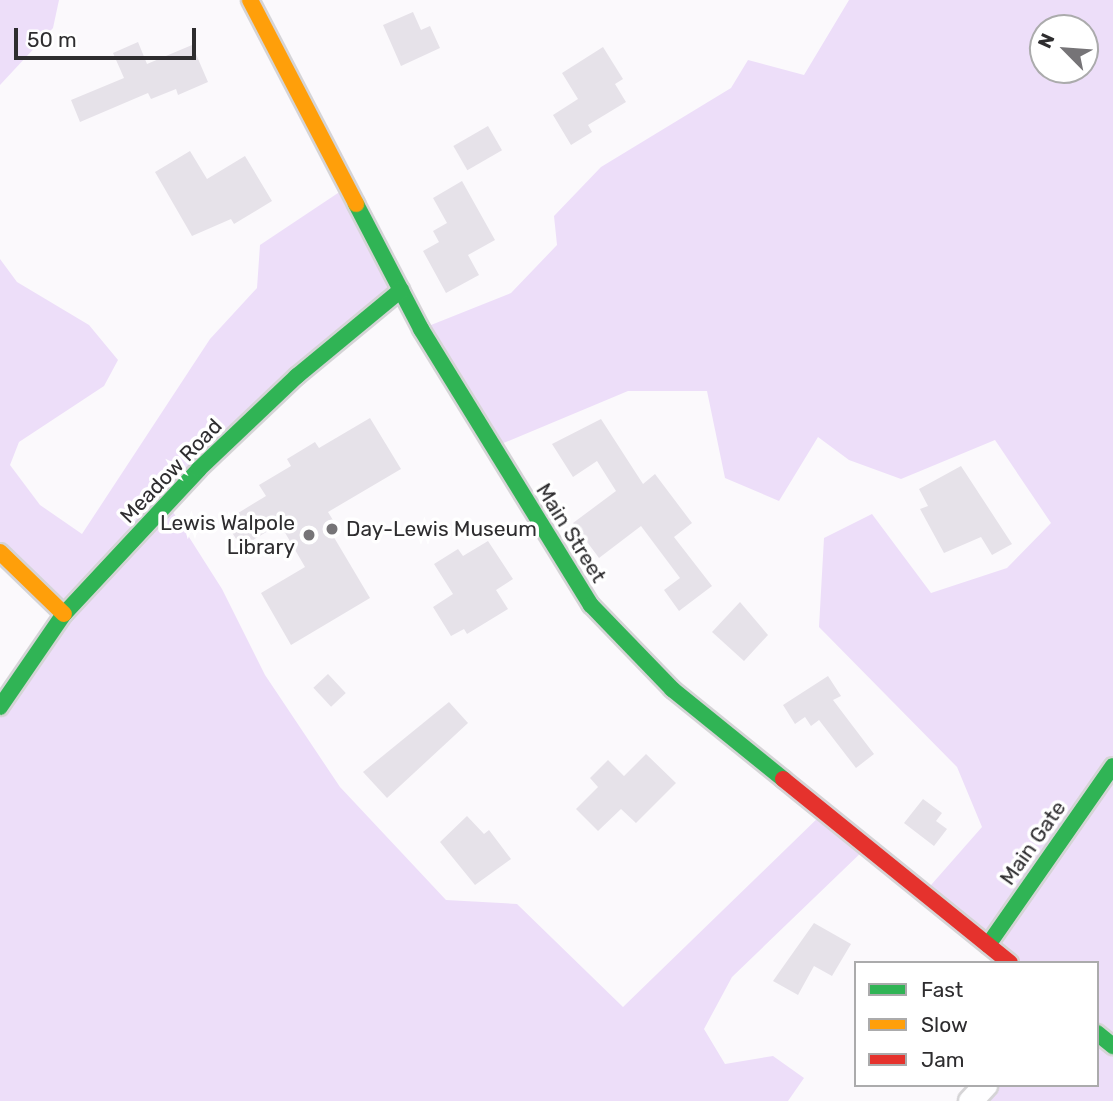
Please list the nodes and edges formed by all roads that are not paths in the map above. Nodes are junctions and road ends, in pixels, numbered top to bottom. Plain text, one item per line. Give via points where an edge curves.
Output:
1 (250, 0) edge
2 (401, 290) junction
3 (0, 552) edge
4 (64, 614) junction
5 (0, 707) edge
6 (1113, 766) edge
7 (988, 945) junction
8 (1008, 961) edge
9 (983, 1087) edge
10 (970, 1101) edge

1 - 2 main road, Main Street
2 - 4 main road, Meadow Road via 297,376 209,460
2 - 7 main road, Main Street via 591,605 672,689
3 - 4 main road
4 - 5 main road, Meadow Road
6 - 7 main road, Main Gate
7 - 8 main road, Main Street
9 - 10 street

